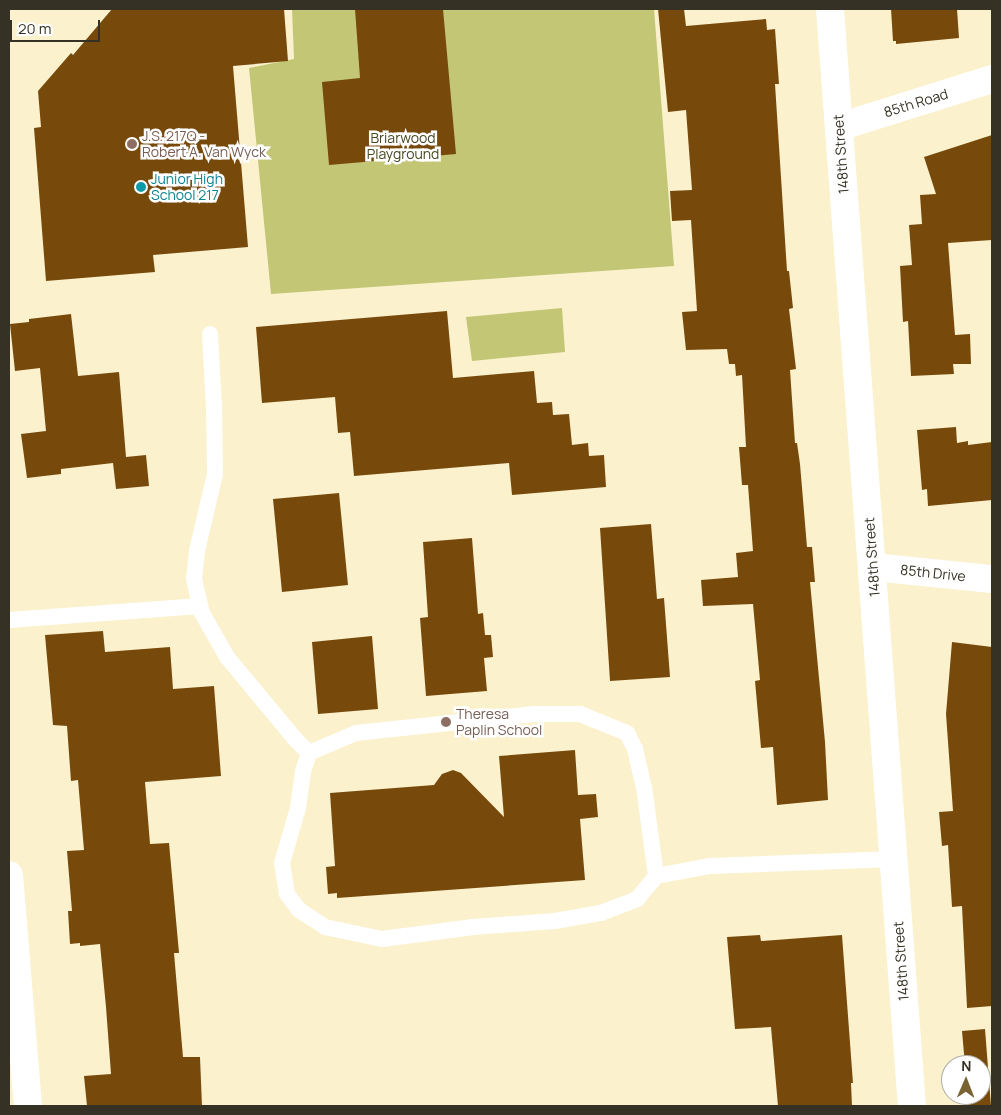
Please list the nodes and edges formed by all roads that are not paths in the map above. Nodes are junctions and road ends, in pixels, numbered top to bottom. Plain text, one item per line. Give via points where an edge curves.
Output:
1 (830, 9) edge
2 (992, 79) edge
3 (839, 127) junction
4 (210, 334) dead end
5 (873, 567) junction
6 (992, 579) edge
7 (200, 606) junction
8 (9, 620) edge
9 (309, 753) junction
10 (894, 859) junction
11 (9, 875) edge
12 (656, 876) junction
13 (28, 1106) edge
14 (912, 1106) edge

1 - 3 street, 148th Street
2 - 3 street, 85th Road
3 - 5 street, 148th Street
4 - 7 lane via 215,474 197,551 194,579
5 - 6 street, 85th Drive
5 - 10 street, 148th Street
7 - 8 lane
7 - 9 lane via 227,657
9 - 12 lane via 356,733 534,714 580,714 627,733 635,749 644,787
9 - 12 lane via 282,863 287,894 299,910 325,927 382,939 473,927 555,921 601,913 637,899
10 - 12 lane via 710,866
10 - 14 street, 148th Street
11 - 13 street

